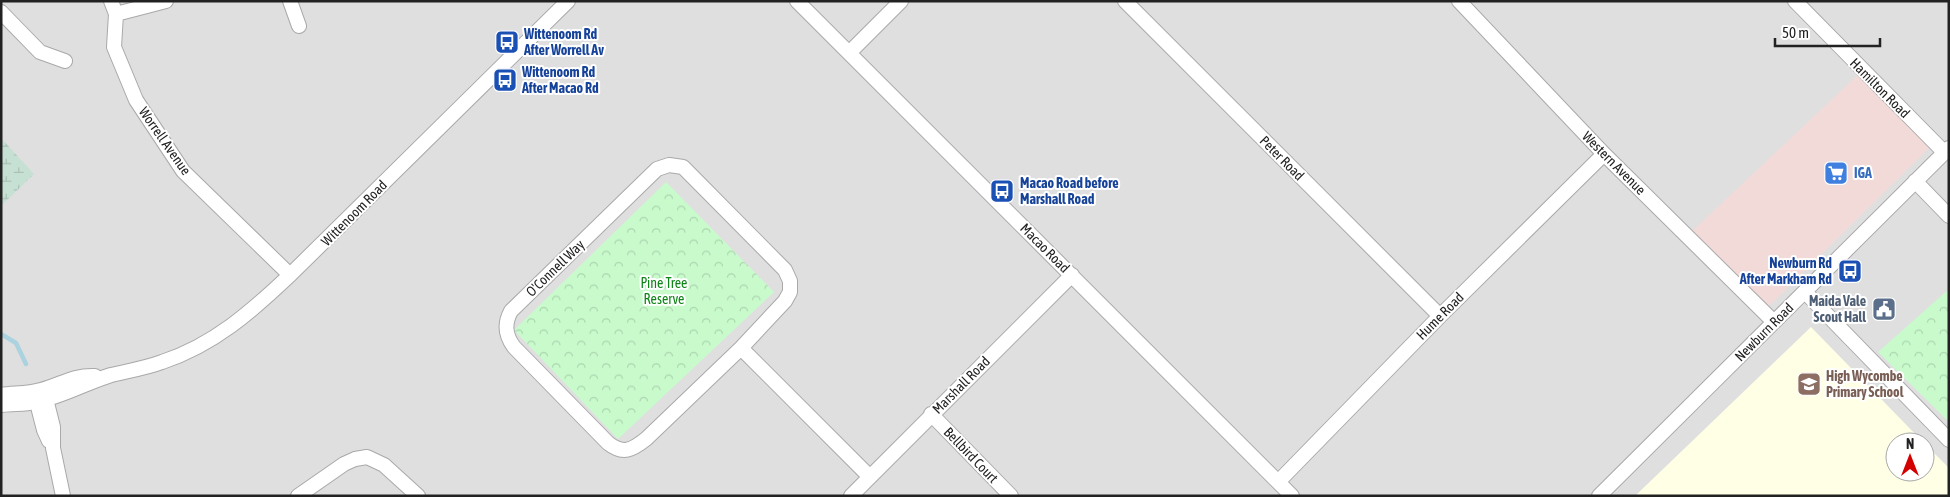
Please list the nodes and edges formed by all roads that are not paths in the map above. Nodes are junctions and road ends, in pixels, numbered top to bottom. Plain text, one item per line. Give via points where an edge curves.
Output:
1 (166, 1) edge
2 (290, 1) edge
3 (568, 1) edge
4 (797, 1) edge
5 (900, 1) edge
6 (1125, 1) edge
7 (1458, 1) edge
8 (1795, 1) edge
9 (113, 8) edge
10 (1, 12) edge
11 (299, 26) dead end
12 (849, 53) junction
13 (65, 61) dead end
14 (1946, 150) edge
15 (1604, 154) junction
16 (1915, 181) junction
17 (1949, 216) edge
18 (290, 275) junction
19 (1072, 275) junction
20 (1805, 292) junction
21 (1440, 316) junction
22 (1774, 322) junction
23 (741, 348) junction
24 (1, 395) edge
25 (40, 396) junction
26 (1, 405) edge
27 (931, 414) junction
28 (1949, 440) edge
29 (869, 476) junction
30 (1278, 482) junction
31 (63, 496) edge
32 (298, 496) edge
33 (418, 496) edge
34 (851, 496) edge
35 (1011, 496) edge
36 (1292, 496) edge
37 (1599, 496) edge

1 - 9 street
2 - 11 street
3 - 18 street, Wittenoom Road
4 - 12 street, Macao Road
5 - 12 street
6 - 21 street, Peter Road
7 - 15 street, Western Avenue
8 - 14 street, Hamilton Road
9 - 18 street, Worrell Avenue via 114,47 146,116 183,171
10 - 13 street via 40,52
12 - 19 street, Macao Road
14 - 16 street, Newburn Road
15 - 21 street, Hume Road
15 - 22 street, Western Avenue
16 - 17 street
16 - 20 street, Newburn Road
18 - 25 street, Wittenoom Road via 239,321 196,348 162,362 109,376 63,381
19 - 27 street, Marshall Road
19 - 30 street, Macao Road
20 - 22 street, Newburn Road
20 - 28 street
21 - 30 street, Hume Road
22 - 37 street, Newburn Road
23 - 23 street, O'Connell Way via 646,439 625,452 608,443 514,347 507,339 506,328 511,311 657,169 669,165 683,167 785,270 790,281 790,292 785,301
23 - 29 street
24 - 25 street, Wittenoom Road
25 - 26 street, Wittenoom Road
25 - 31 street via 44,430 53,448
27 - 29 street, Marshall Road
27 - 35 street, Bellbird Court
29 - 34 street, Marshall Road
30 - 36 street, Macao Road
32 - 33 street via 344,464 367,457 384,465

